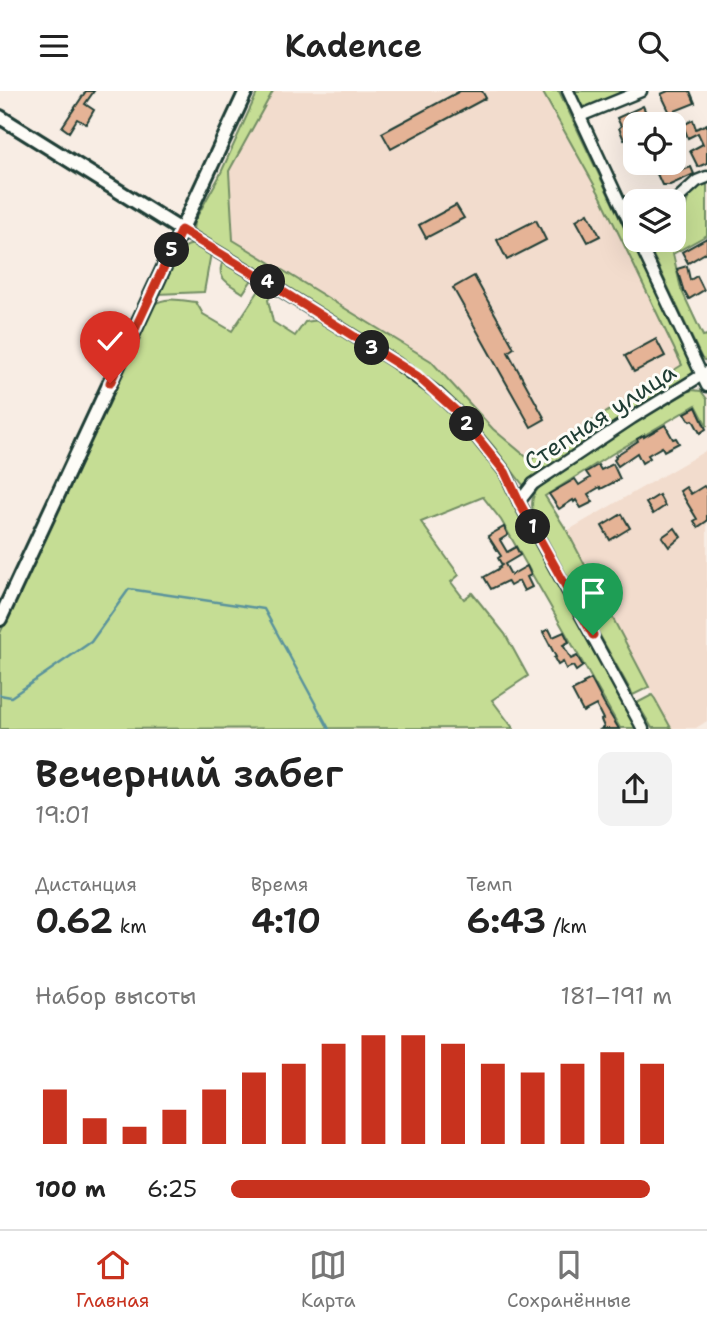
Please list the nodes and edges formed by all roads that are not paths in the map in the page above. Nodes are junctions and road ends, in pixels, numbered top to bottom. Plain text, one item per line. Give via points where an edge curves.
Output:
1 (246, 91) edge
2 (568, 91) edge
3 (641, 91) edge
4 (580, 116) junction
5 (0, 117) edge
6 (707, 177) edge
7 (686, 191) edge
8 (623, 204) edge
9 (181, 230) junction
10 (644, 252) edge
11 (704, 374) edge
12 (707, 386) edge
13 (519, 502) junction
14 (0, 618) edge
15 (643, 729) edge

1 - 9 street
2 - 4 street
3 - 4 street
4 - 8 street
5 - 9 street
6 - 7 street
9 - 13 street via 417,376 455,410 505,472
9 - 14 street
10 - 11 street
11 - 12 street
11 - 13 street, Степная улица via 533,484
13 - 15 street

